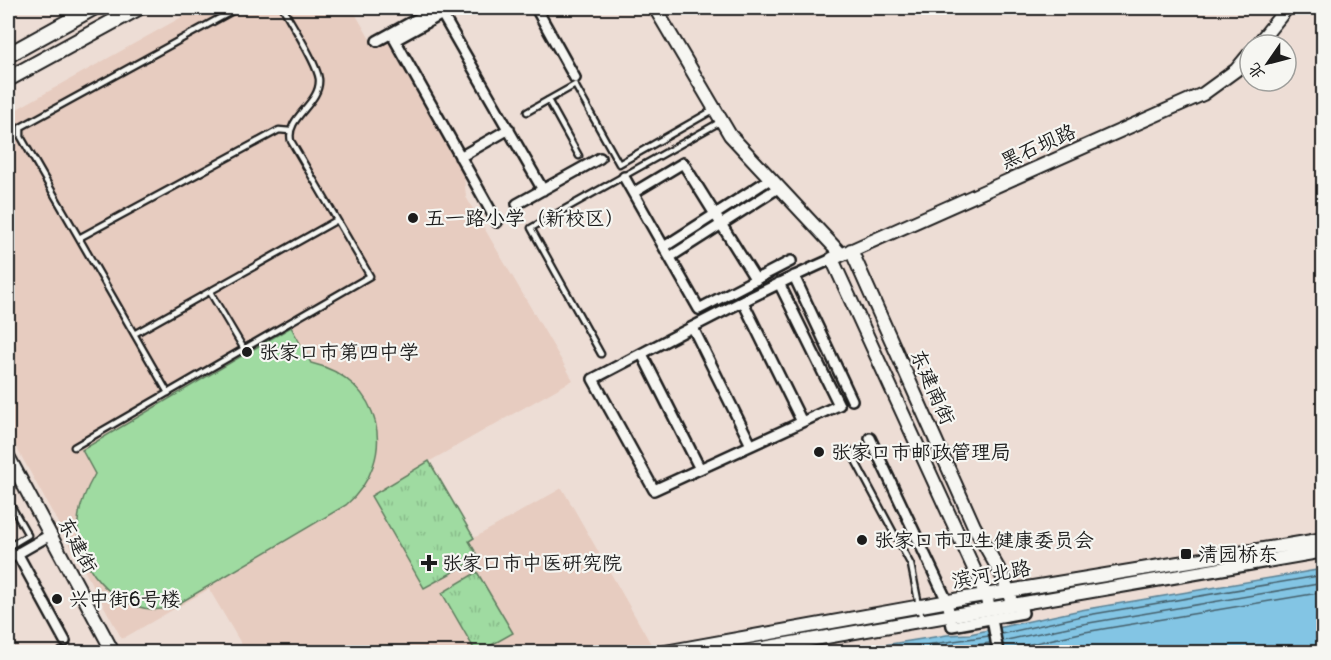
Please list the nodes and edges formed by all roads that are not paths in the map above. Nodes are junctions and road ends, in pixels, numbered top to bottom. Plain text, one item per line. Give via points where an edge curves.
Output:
1 (93, 8) edge
2 (138, 8) edge
3 (234, 8) edge
4 (283, 8) edge
5 (413, 8) edge
6 (453, 8) edge
7 (536, 8) edge
8 (655, 8) edge
9 (1287, 8) edge
10 (440, 11) edge
11 (419, 18) junction
12 (1267, 33) edge
13 (377, 41) dead end
14 (8, 56) edge
15 (1238, 68) edge
16 (575, 78) dead end
17 (8, 79) edge
18 (548, 100) junction
19 (715, 109) junction
20 (527, 112) dead end
21 (722, 121) junction
22 (509, 129) junction
23 (290, 131) junction
24 (579, 156) dead end
25 (460, 157) junction
26 (600, 158) dead end
27 (624, 177) junction
28 (774, 184) junction
29 (543, 189) junction
30 (633, 193) junction
31 (517, 204) dead end
32 (716, 215) junction
33 (337, 220) junction
34 (497, 222) dead end
35 (722, 224) junction
36 (79, 238) junction
37 (664, 247) junction
38 (841, 254) junction
39 (670, 257) junction
40 (791, 261) dead end
41 (794, 276) junction
42 (756, 280) junction
43 (779, 283) junction
44 (210, 292) junction
45 (742, 302) junction
46 (693, 328) junction
47 (134, 334) junction
48 (244, 349) junction
49 (601, 354) dead end
50 (642, 354) junction
51 (168, 393) junction
52 (852, 400) dead end
53 (802, 422) junction
54 (870, 438) dead end
55 (751, 445) junction
56 (74, 447) dead end
57 (849, 449) dead end
58 (8, 456) edge
59 (700, 469) junction
60 (8, 500) edge
61 (50, 535) junction
62 (1323, 539) edge
63 (8, 547) edge
64 (1323, 551) edge
65 (17, 553) junction
66 (8, 559) edge
67 (1009, 591) junction
68 (986, 595) junction
69 (947, 601) junction
70 (919, 606) junction
71 (1018, 607) junction
72 (990, 614) junction
73 (922, 620) junction
74 (951, 621) junction
75 (65, 641) dead end
76 (113, 652) edge
77 (665, 652) edge
78 (740, 652) edge
79 (998, 652) edge

1 - 14 main road
2 - 17 main road
3 - 36 lane via 21,127 21,137
4 - 23 lane via 319,78 315,94
5 - 11 street
6 - 10 street
7 - 16 street
8 - 19 street, 东建南街
9 - 12 street
10 - 11 street
10 - 22 street
10 - 25 street via 395,40
11 - 13 street
15 - 38 street, 黑石坝路 via 1203,94
18 - 19 lane via 575,85 619,164
18 - 20 lane
18 - 24 lane
19 - 21 street, 东建南街
21 - 27 lane
21 - 28 street, 东建南街
22 - 25 street
22 - 29 street
23 - 33 lane via 291,141
23 - 36 lane via 279,130
25 - 34 street
26 - 29 street
27 - 30 street
27 - 49 lane via 531,228
28 - 32 street
28 - 35 street
28 - 38 street, 东建南街
29 - 31 street
30 - 32 street via 683,163
30 - 37 street
32 - 35 street
32 - 37 street
33 - 44 lane
33 - 48 lane via 370,276
35 - 39 street
35 - 42 street
36 - 47 lane
37 - 39 street
38 - 41 street
38 - 67 street, 东建南街
38 - 68 street, 东建南街
39 - 42 street via 699,309
40 - 42 street
41 - 43 street
41 - 52 street
43 - 45 street
43 - 53 street via 839,405
44 - 47 lane
44 - 48 lane
45 - 46 street
45 - 53 street
46 - 50 street
46 - 55 street
47 - 51 lane
48 - 51 lane
50 - 59 street
50 - 59 street via 593,379 654,490
51 - 56 lane
53 - 55 street
54 - 69 street
55 - 59 street
57 - 70 lane via 911,565
58 - 61 street, 东建街
60 - 63 lane via 28,535
61 - 65 street
61 - 76 street, 东建街
62 - 67 street, 滨河北路
64 - 71 street, 滨河北路
65 - 66 street
65 - 75 street
67 - 68 street, 滨河北路
67 - 71 street, 东建南街
68 - 69 street, 滨河北路
68 - 72 street, 东建南街
69 - 70 street, 滨河北路
69 - 74 street
70 - 73 lane
70 - 77 street, 滨河北路
71 - 72 street, 滨河北路
72 - 74 street, 滨河北路
72 - 79 street
73 - 74 street, 滨河北路
73 - 78 street, 滨河北路

